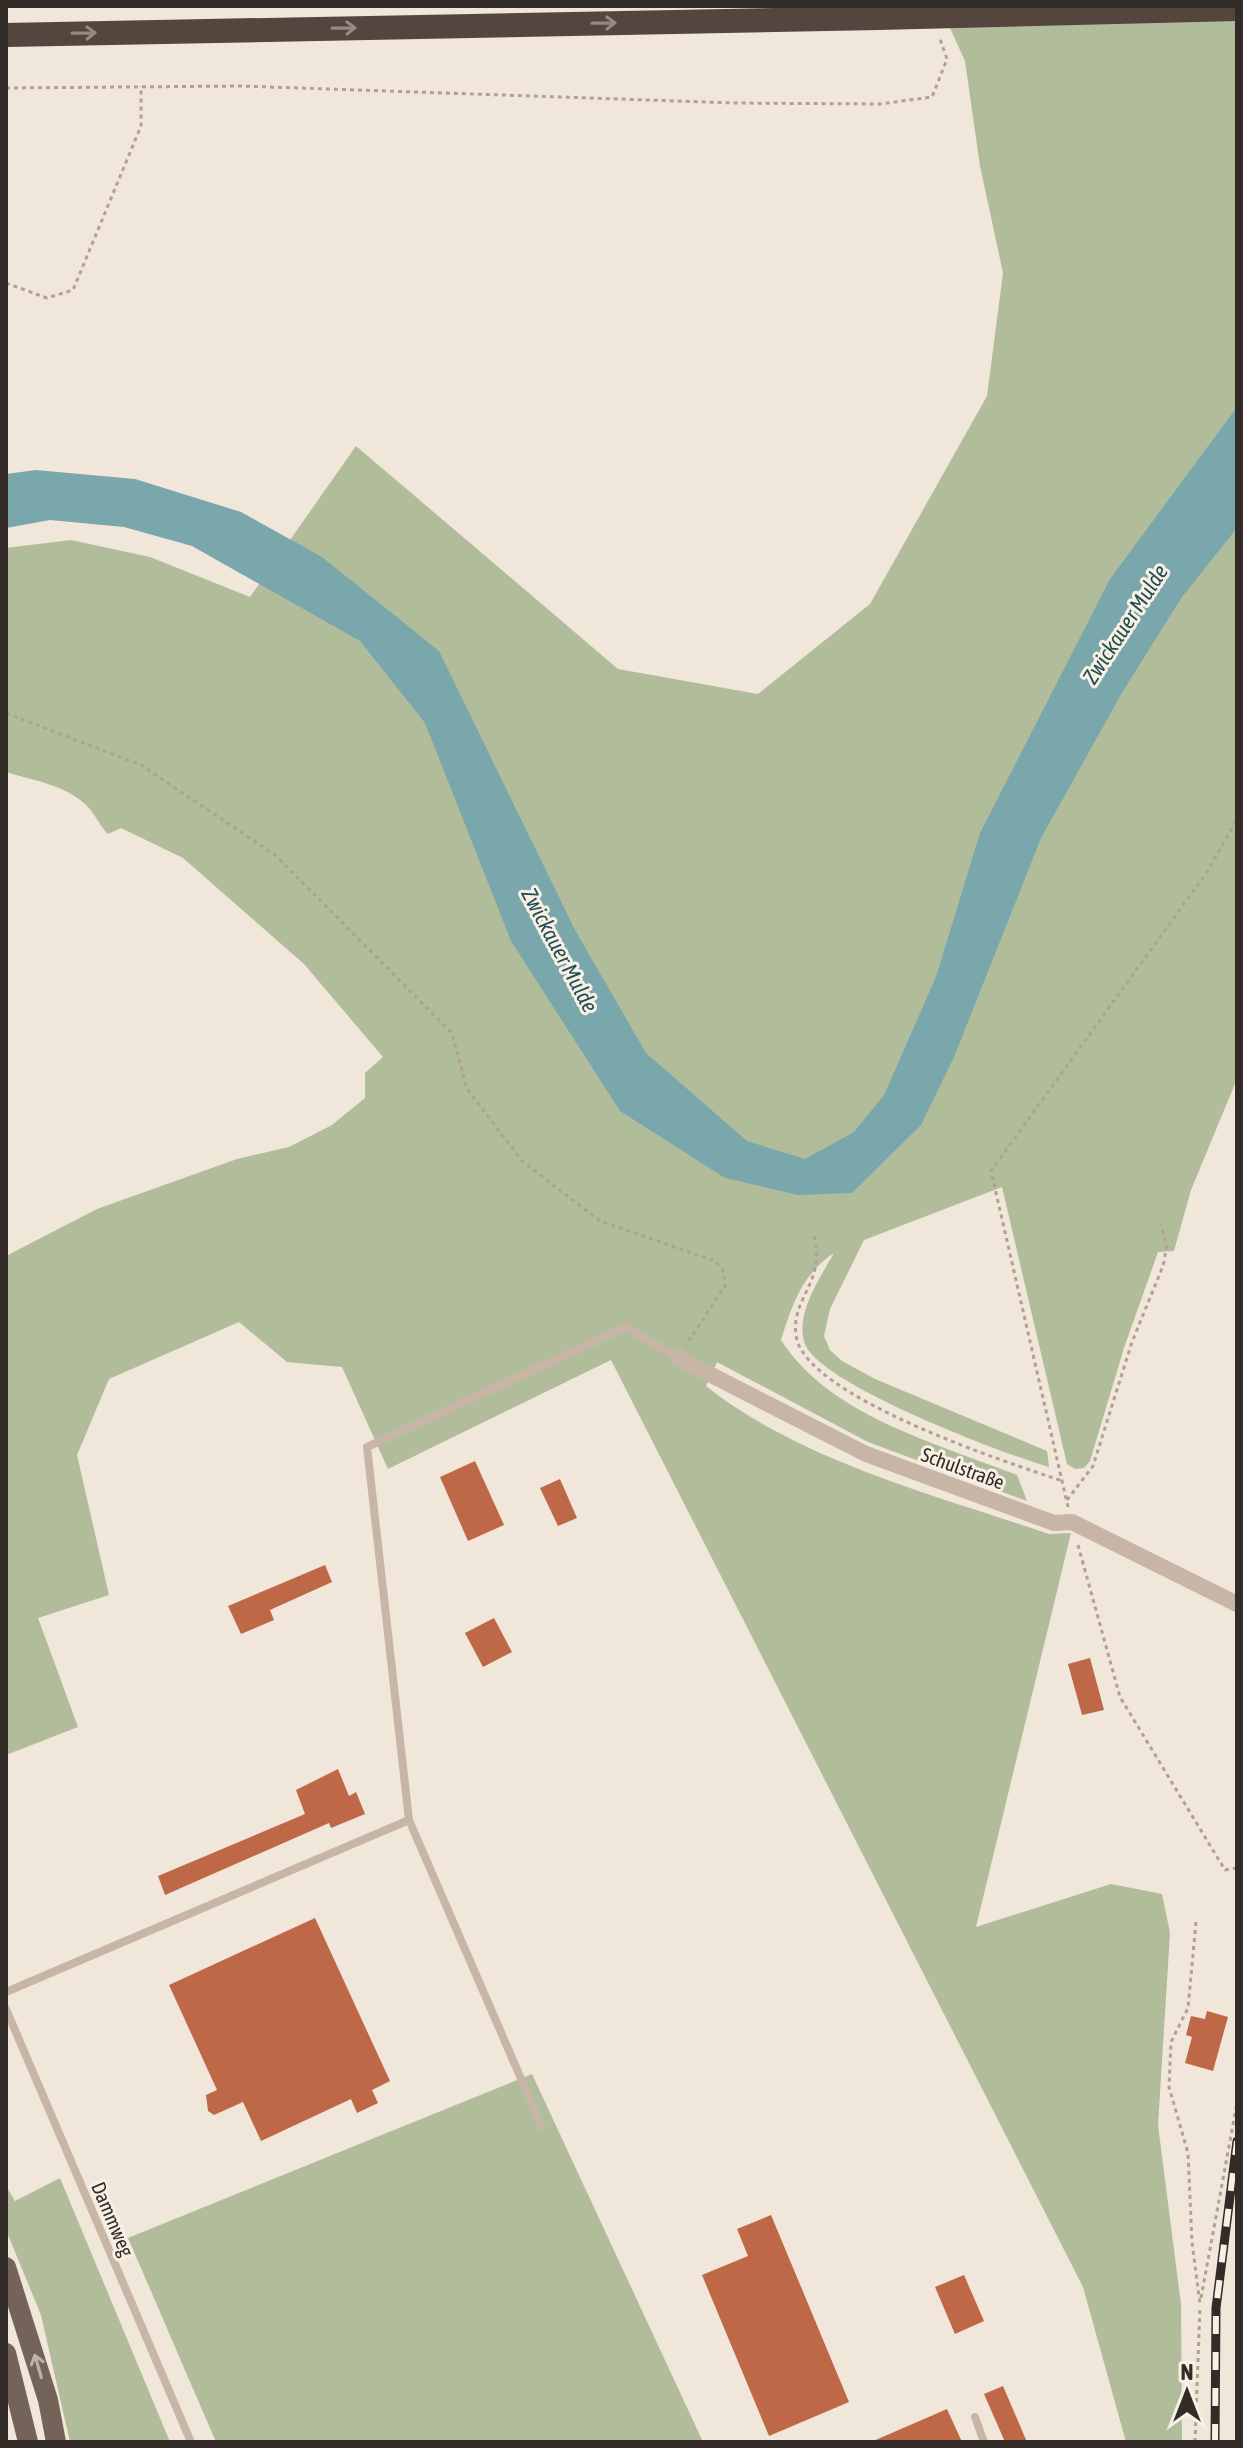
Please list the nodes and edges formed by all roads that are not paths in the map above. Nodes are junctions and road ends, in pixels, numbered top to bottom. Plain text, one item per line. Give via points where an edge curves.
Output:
1 (1237, 9) edge
2 (6, 35) edge
3 (678, 1358) joint
4 (1237, 1604) edge
5 (409, 1820) junction
6 (6, 1992) edge
7 (6, 2009) edge
8 (542, 2127) dead end
9 (6, 2267) edge
10 (6, 2353) edge
11 (975, 2417) dead end
12 (28, 2442) edge
13 (56, 2442) edge
14 (191, 2442) edge
15 (984, 2442) edge

2 -> 1 highway, bridge
3 - 4 street, Schulstraße via 866,1454 1054,1523 1072,1522
3 - 5 lane via 626,1327 367,1447
5 - 6 lane
5 - 8 lane
7 - 14 lane, Dammweg
13 -> 9 main road
10 - 12 main road
11 - 15 lane

